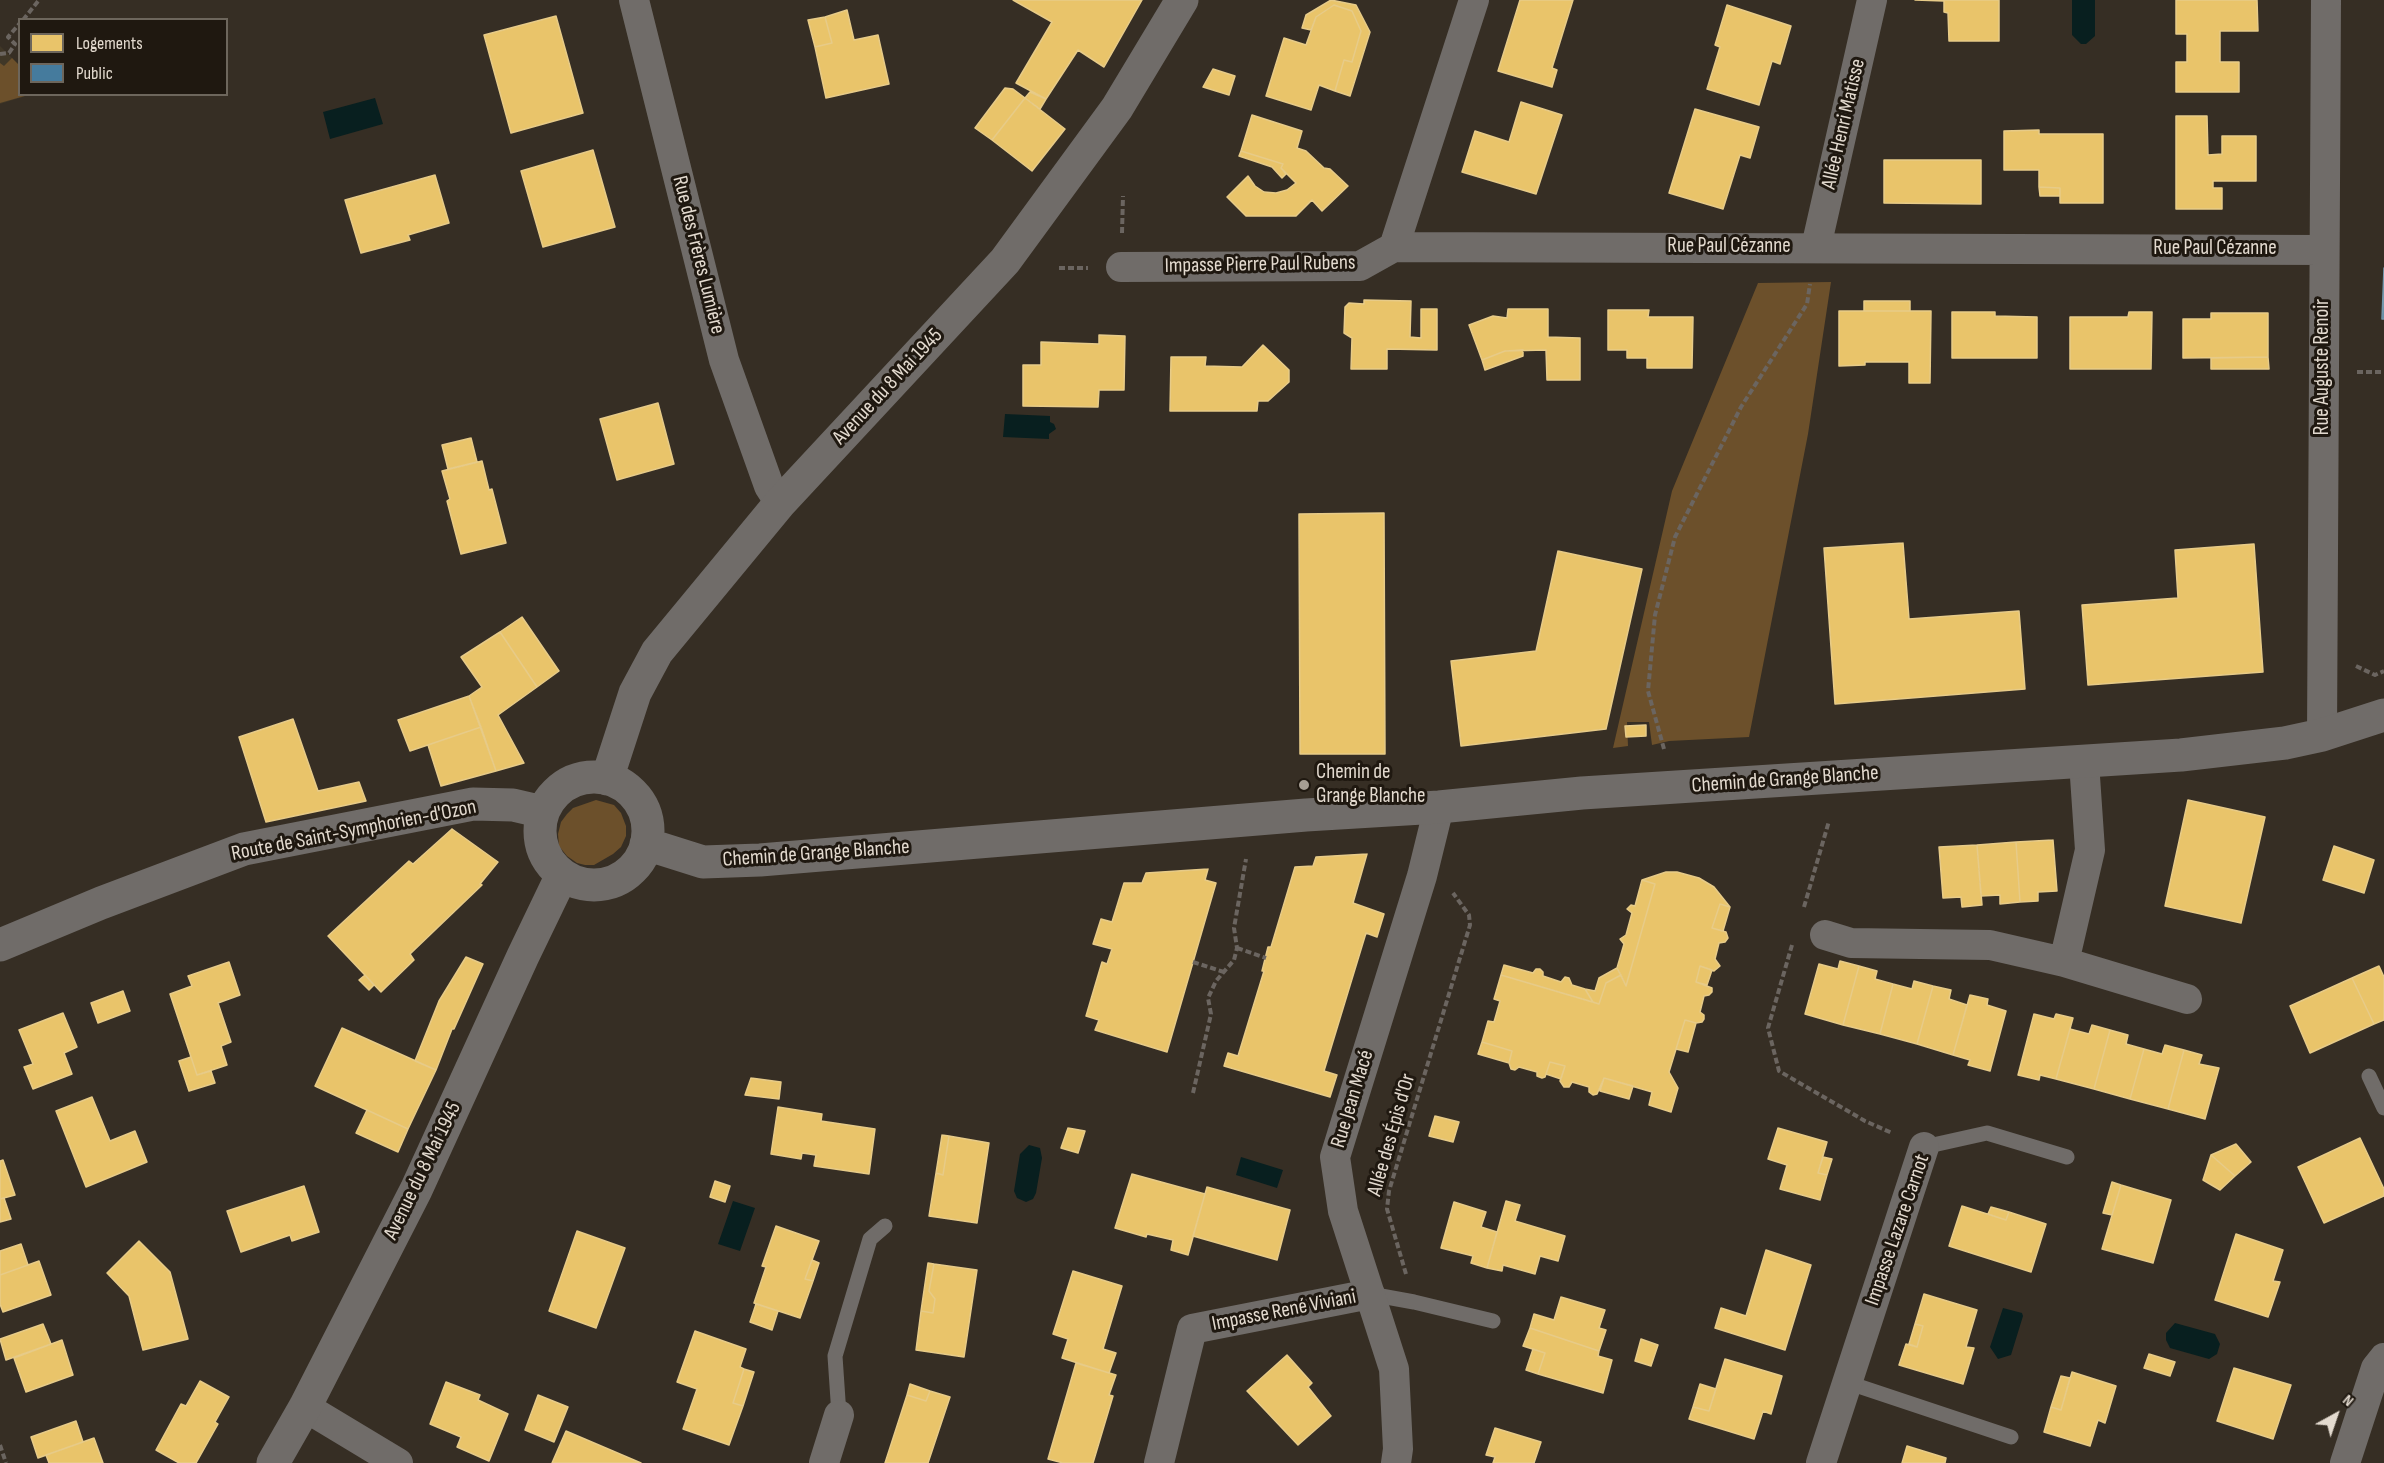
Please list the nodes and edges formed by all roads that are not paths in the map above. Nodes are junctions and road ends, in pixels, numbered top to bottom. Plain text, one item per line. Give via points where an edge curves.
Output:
1 (634, 0) edge
2 (1182, 0) edge
3 (1474, 0) edge
4 (1872, 0) edge
5 (2326, 0) edge
6 (1394, 247) junction
7 (1816, 247) junction
8 (2324, 250) junction
9 (1121, 267) dead end
10 (780, 503) junction
11 (2384, 715) edge
12 (2322, 735) junction
13 (2084, 762) junction
14 (607, 779) junction
15 (1439, 807) junction
16 (543, 812) junction
17 (646, 844) junction
18 (562, 875) junction
19 (1825, 935) dead end
20 (0, 945) edge
21 (2064, 962) junction
22 (2187, 999) dead end
23 (2369, 1076) dead end
24 (2384, 1108) edge
25 (1924, 1147) joint
26 (2067, 1157) dead end
27 (885, 1226) dead end
28 (1370, 1294) junction
29 (1493, 1321) dead end
30 (2384, 1358) edge
31 (1846, 1382) junction
32 (305, 1407) junction
33 (839, 1415) joint
34 (2011, 1437) dead end
35 (273, 1463) edge
36 (398, 1463) edge
37 (824, 1463) edge
38 (1159, 1463) edge
39 (1396, 1463) edge
40 (1821, 1463) edge
41 (2345, 1463) edge

1 - 10 street, Rue des Frères Lumière via 724,360 769,486
2 - 10 street, Avenue du 8 Mai 1945 via 1117,108 1005,261
3 - 6 street
4 - 7 street, Allée Henri Matisse
5 - 8 street, Rue Auguste Renoir
6 - 7 street, Rue Paul Cézanne
6 - 9 street, Impasse Pierre Paul Rubens via 1360,266
7 - 8 street, Rue Paul Cézanne
8 - 12 street, Rue Auguste Renoir
10 - 14 street, Avenue du 8 Mai 1945 via 657,652 635,693
11 - 12 street, Chemin de Grange Blanche
12 - 13 street, Chemin de Grange Blanche via 2181,755
13 - 15 street, Chemin de Grange Blanche via 1582,793
13 - 21 street via 2090,850
14 - 16 street via 576,780 551,798
14 - 17 street via 635,796 644,811 648,827
15 - 17 street, Chemin de Grange Blanche via 760,860 703,862
15 - 28 street, Rue Jean Macé via 1422,876 1335,1157 1343,1211
16 - 18 street via 544,853
16 - 20 street, Route de Saint-Symphorien-d'Ozon via 513,805 473,804 244,849
17 - 18 street via 640,860 613,882 578,883
18 - 32 street, Avenue du 8 Mai 1945 via 416,1190
19 - 21 street via 1851,944 1990,945
21 - 22 street
23 - 24 lane
25 - 26 lane, Impasse Lazare Carnot via 1988,1133
25 - 31 street, Impasse Lazare Carnot
27 - 33 lane via 870,1239 835,1356
28 - 29 lane
28 - 38 street, Impasse René Viviani via 1192,1329
28 - 39 street, Rue Jean Macé via 1394,1368
30 - 41 street via 2376,1368
31 - 34 lane
31 - 40 street, Impasse Lazare Carnot
32 - 35 street, Avenue du 8 Mai 1945
32 - 36 street
33 - 37 street

